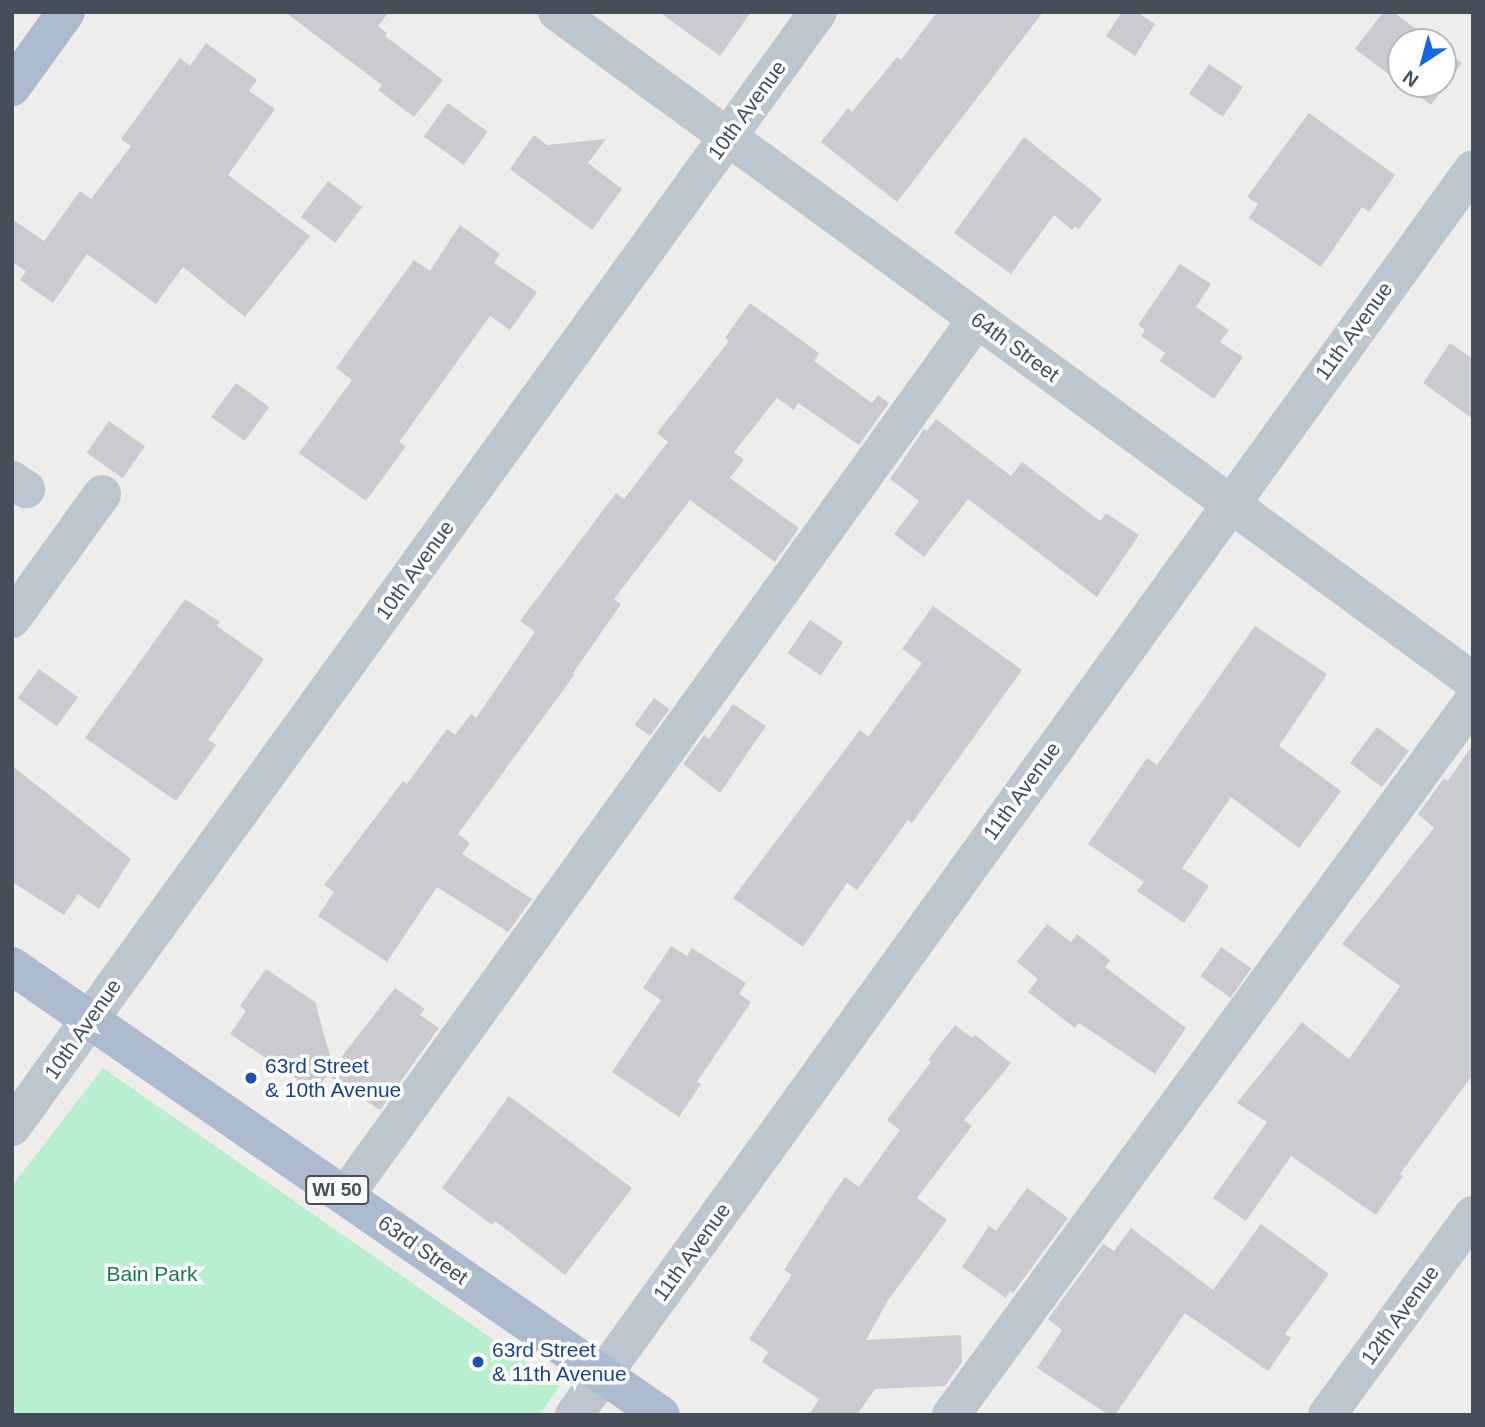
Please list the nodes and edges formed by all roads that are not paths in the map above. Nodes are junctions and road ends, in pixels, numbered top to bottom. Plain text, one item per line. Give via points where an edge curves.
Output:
1 (66, 12) edge
2 (557, 12) edge
3 (818, 12) edge
4 (12, 87) edge
5 (727, 139) junction
6 (1473, 169) edge
7 (976, 320) junction
8 (102, 494) dead end
9 (1230, 502) junction
10 (12, 618) edge
11 (1473, 681) edge
12 (1473, 701) edge
13 (12, 966) edge
14 (89, 1019) junction
15 (12, 1127) edge
16 (345, 1196) junction
17 (1473, 1215) edge
18 (603, 1375) junction
19 (574, 1415) edge
20 (661, 1415) edge
21 (951, 1415) edge
22 (1327, 1415) edge

1 - 4 main road
2 - 5 street, 64th Street
3 - 5 street, 10th Avenue
5 - 7 street, 64th Street
5 - 14 street, 10th Avenue
6 - 9 street, 11th Avenue
7 - 9 street, 64th Street
7 - 16 street
8 - 10 street
9 - 11 street, 64th Street
9 - 18 street, 11th Avenue
12 - 21 street
13 - 14 main road, 63rd Street / WI 50
14 - 15 street, 10th Avenue
14 - 16 main road, 63rd Street / WI 50
16 - 18 main road, 63rd Street / WI 50
17 - 22 street, 12th Avenue
18 - 19 street, 11th Avenue
18 - 20 main road, 63rd Street / WI 50

